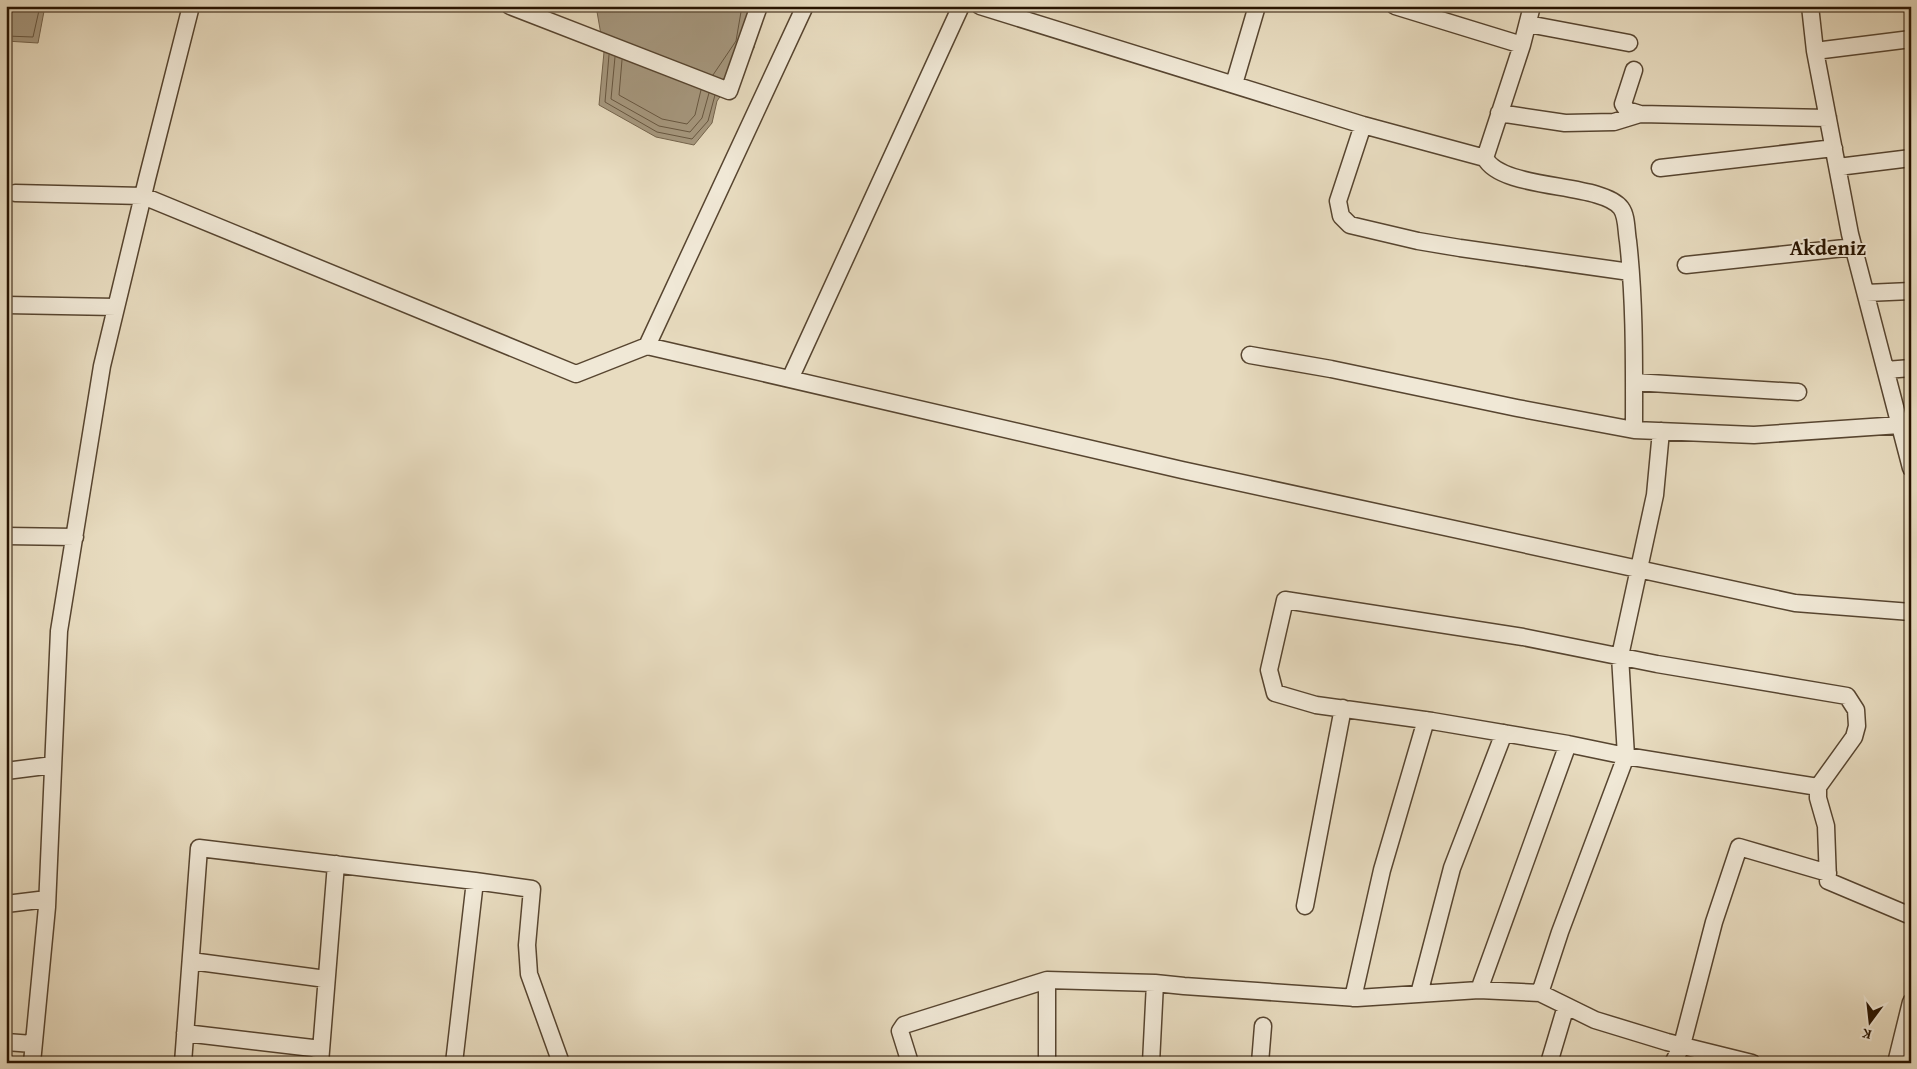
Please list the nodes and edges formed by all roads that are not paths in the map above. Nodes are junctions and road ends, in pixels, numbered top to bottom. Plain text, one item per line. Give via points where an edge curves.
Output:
1 (191, 6) edge
2 (510, 6) edge
3 (759, 6) edge
4 (805, 6) edge
5 (961, 6) edge
6 (980, 6) edge
7 (1257, 6) edge
8 (1395, 6) edge
9 (1532, 6) edge
10 (1810, 6) edge
11 (1528, 24) junction
12 (1911, 39) edge
13 (1629, 43) dead end
14 (1522, 45) junction
15 (1816, 51) junction
16 (1634, 70) dead end
17 (1234, 84) junction
18 (1499, 113) junction
19 (1640, 114) junction
20 (1828, 118) junction
21 (1363, 125) junction
22 (1834, 148) junction
23 (1485, 158) junction
24 (1911, 158) edge
25 (1838, 167) junction
26 (1660, 168) dead end
27 (15, 193) dead end
28 (143, 196) junction
29 (1854, 248) junction
30 (1686, 265) dead end
31 (1630, 272) junction
32 (1911, 291) edge
33 (1866, 293) junction
34 (6, 306) edge
35 (116, 307) junction
36 (647, 346) junction
37 (1250, 355) dead end
38 (1911, 368) edge
39 (1886, 370) junction
40 (790, 379) junction
41 (1634, 382) junction
42 (1798, 392) dead end
43 (1900, 425) junction
44 (1634, 430) junction
45 (1661, 431) junction
46 (1911, 468) edge
47 (6, 536) edge
48 (75, 537) junction
49 (1641, 568) junction
50 (1911, 612) edge
51 (1620, 656) junction
52 (1343, 708) junction
53 (1426, 720) junction
54 (1504, 733) junction
55 (1568, 744) junction
56 (1626, 756) junction
57 (53, 765) junction
58 (6, 771) edge
59 (1818, 786) junction
60 (336, 864) junction
61 (1828, 873) junction
62 (475, 881) junction
63 (47, 900) junction
64 (6, 904) edge
65 (1305, 906) dead end
66 (1911, 916) edge
67 (191, 961) junction
68 (326, 979) junction
69 (1047, 980) junction
70 (1156, 983) junction
71 (1479, 990) junction
72 (1540, 993) junction
73 (1419, 994) junction
74 (1353, 998) junction
75 (1911, 1002) edge
76 (1566, 1006) junction
77 (1263, 1026) dead end
78 (185, 1033) junction
79 (6, 1042) edge
80 (33, 1044) junction
81 (1682, 1045) junction
82 (321, 1056) edge
83 (32, 1063) edge
84 (183, 1063) edge
85 (454, 1063) edge
86 (561, 1063) edge
87 (910, 1063) edge
88 (1047, 1063) edge
89 (1151, 1063) edge
90 (1260, 1063) edge
91 (1549, 1063) edge
92 (1673, 1063) edge
93 (1752, 1063) edge
94 (1896, 1063) edge

1 - 28 street
2 - 3 street via 729,90
4 - 36 street
5 - 40 street
6 - 17 street
7 - 17 street
8 - 14 street
9 - 11 street
10 - 15 street
11 - 13 street
11 - 14 street
12 - 15 street
14 - 18 street
15 - 20 street
16 - 19 street via 1623,104 1627,110
17 - 21 street
18 - 19 street via 1565,123 1614,122
18 - 23 street
19 - 20 street
20 - 22 street
21 - 23 street
21 - 31 street via 1338,201 1341,216 1350,225 1460,248
22 - 25 street
22 - 26 street
23 - 31 street via 1493,168 1516,177 1606,197 1619,205 1624,213
24 - 25 street
25 - 29 street
27 - 28 street
28 - 35 street
28 - 36 street via 576,374
29 - 30 street
29 - 33 street
31 - 41 street
32 - 33 street
33 - 39 street
34 - 35 street
35 - 48 street via 102,366
36 - 40 street
37 - 44 street
38 - 39 street
39 - 43 street
40 - 49 street via 1182,470
41 - 42 street
41 - 44 street
43 - 45 street via 1754,435
43 - 46 street
44 - 45 street
45 - 49 street via 1656,495
47 - 48 street
48 - 57 street via 59,631
49 - 50 street via 1796,603
49 - 51 street
51 - 52 street via 1523,637 1284,600 1269,670 1275,693 1316,705
51 - 56 street
51 - 59 street via 1847,696 1856,710 1854,737
52 - 53 street
52 - 65 street
53 - 54 street
53 - 74 street via 1382,870
54 - 55 street
54 - 73 street via 1452,868
55 - 56 street
55 - 71 street
56 - 59 street
56 - 72 street
57 - 58 street
57 - 63 street
59 - 61 street via 1826,826
60 - 62 street
60 - 67 street via 199,848
60 - 68 street
61 - 66 street via 1828,881
61 - 81 street via 1739,847 1714,922
62 - 85 street
62 - 86 street via 532,889 527,945 530,974
63 - 64 street
63 - 80 street
67 - 68 street
67 - 78 street
68 - 82 street
69 - 70 street
69 - 87 street via 904,1025 900,1031
69 - 88 street
70 - 74 street
70 - 89 street
71 - 72 street
71 - 73 street
72 - 76 street
73 - 74 street
75 - 94 street
76 - 81 street via 1595,1020
76 - 91 street
77 - 90 street
78 - 82 street
78 - 84 street
79 - 80 street
80 - 83 street
81 - 92 street
81 - 93 street

